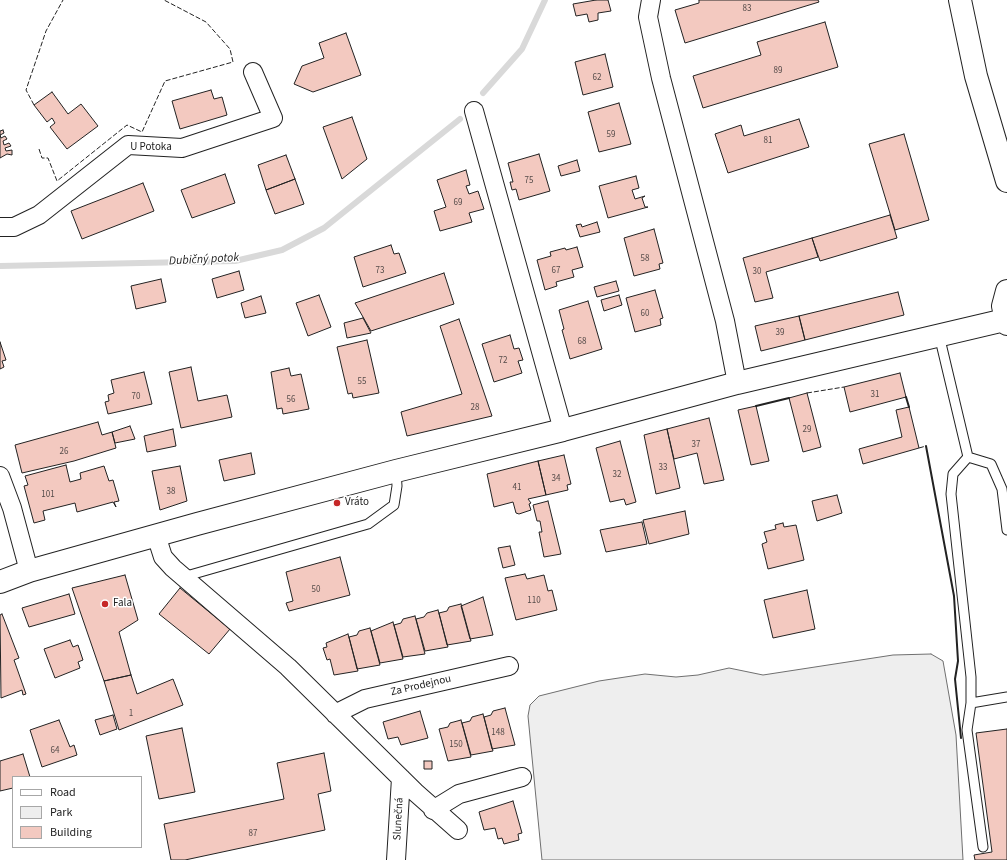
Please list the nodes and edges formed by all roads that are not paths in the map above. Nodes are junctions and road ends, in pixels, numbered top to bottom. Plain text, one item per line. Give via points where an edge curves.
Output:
1 (651, 0) edge
2 (960, 0) edge
3 (253, 72) dead end
4 (474, 111) dead end
5 (1007, 181) edge
6 (0, 227) edge
7 (1007, 290) edge
8 (1006, 322) edge
9 (940, 335) junction
10 (737, 382) junction
11 (563, 430) junction
12 (968, 457) junction
13 (396, 471) junction
14 (0, 476) edge
15 (1007, 530) edge
16 (156, 535) junction
17 (29, 571) junction
18 (183, 577) junction
19 (0, 582) edge
20 (509, 666) dead end
21 (1007, 697) edge
22 (971, 703) junction
23 (336, 714) junction
24 (522, 777) dead end
25 (401, 778) junction
26 (440, 806) junction
27 (458, 830) dead end
28 (983, 847) dead end
29 (396, 860) edge

1 - 10 street via 648,17 661,78 725,321
2 - 5 main road via 976,76
3 - 6 street, U Potoka via 273,118 182,148 128,145 39,215 14,227
4 - 11 street
7 - 8 main road via 1003,306
8 - 9 main road
9 - 10 main road
9 - 12 lane
10 - 11 main road
11 - 13 main road
12 - 15 lane via 991,464 1002,489
12 - 22 lane via 953,474 951,494 971,677
13 - 16 main road
13 - 18 lane via 394,505 368,524
14 - 17 street via 12,508
16 - 17 main road
16 - 18 street via 163,557
17 - 19 main road
18 - 23 street via 288,667
20 - 23 street, Za Prodejnou via 365,699
21 - 22 lane
22 - 28 lane via 967,730
23 - 25 street
24 - 26 street via 459,794
25 - 26 street
25 - 29 street, Slunečná
26 - 27 street

